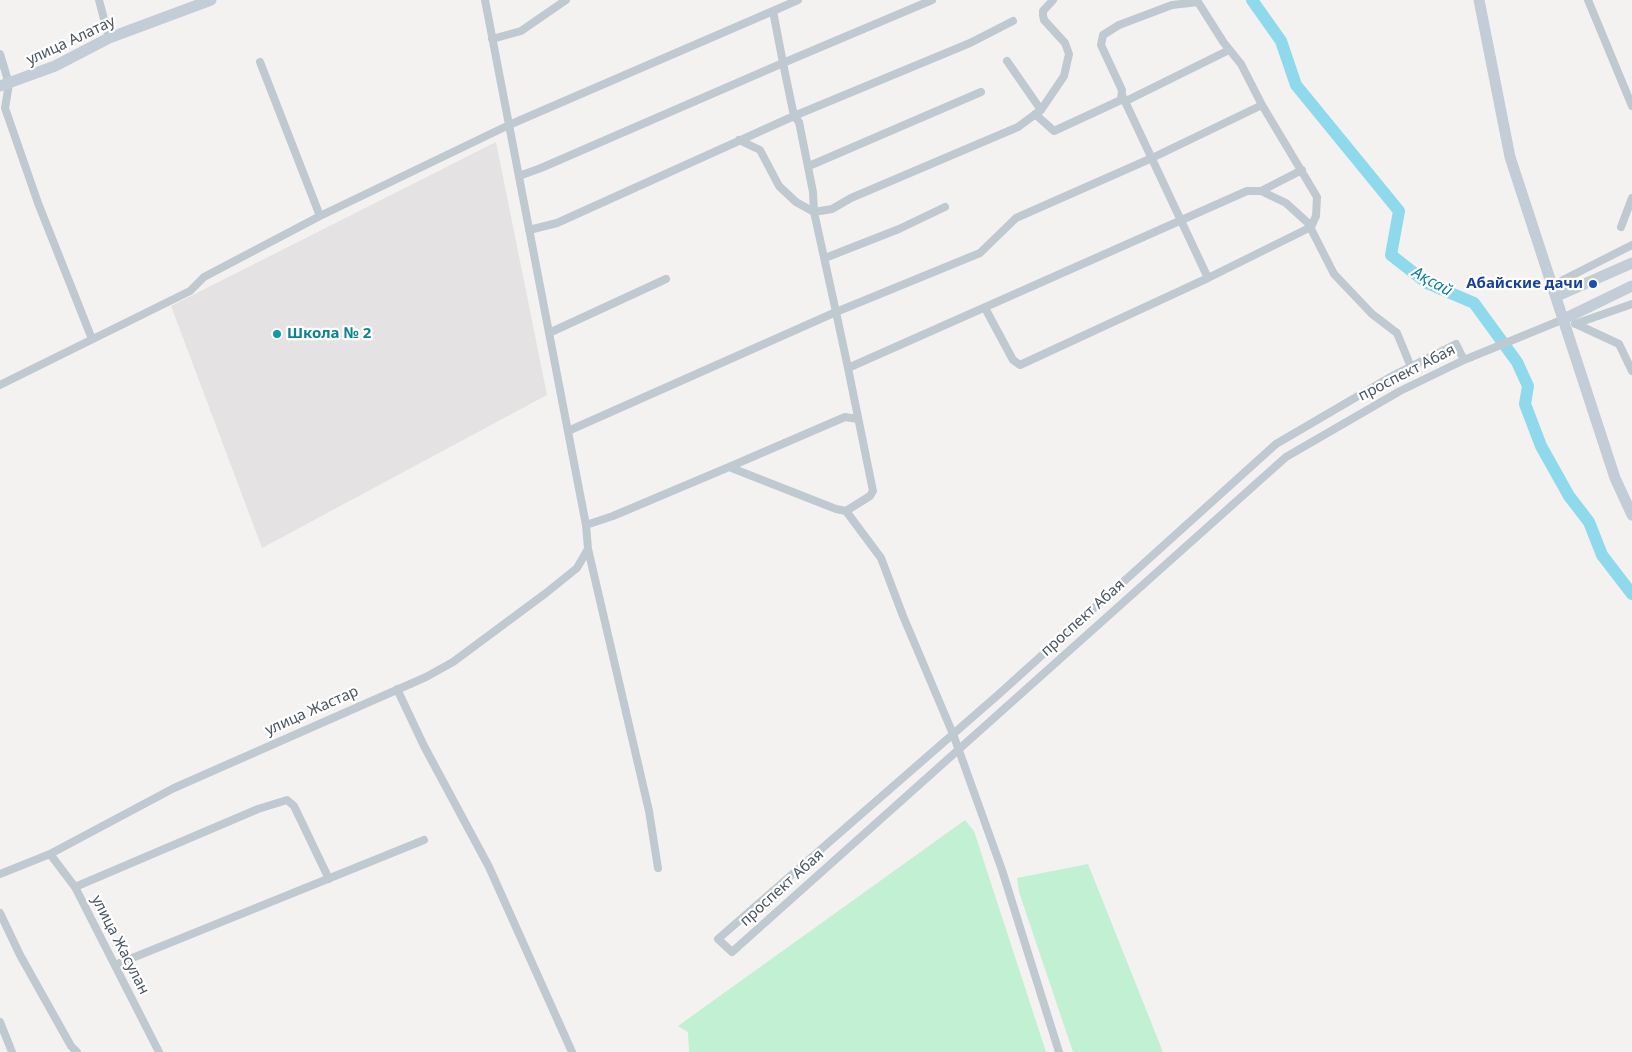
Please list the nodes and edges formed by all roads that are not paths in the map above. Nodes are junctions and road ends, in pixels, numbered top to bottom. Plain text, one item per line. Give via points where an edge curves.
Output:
1 (99, 0) edge
2 (210, 0) edge
3 (485, 0) edge
4 (566, 0) edge
5 (798, 0) edge
6 (932, 0) edge
7 (1053, 0) edge
8 (1479, 0) edge
9 (1588, 0) edge
10 (773, 12) junction
11 (1013, 21) dead end
12 (109, 38) junction
13 (492, 39) junction
14 (1229, 50) junction
15 (0, 54) edge
16 (1007, 61) dead end
17 (260, 62) dead end
18 (783, 63) junction
19 (4, 85) edge
20 (982, 92) dead end
21 (1124, 98) junction
22 (1262, 105) junction
23 (1632, 106) edge
24 (1038, 112) junction
25 (794, 116) junction
26 (509, 125) junction
27 (739, 140) junction
28 (1152, 158) junction
29 (809, 166) junction
30 (1302, 170) junction
31 (519, 176) junction
32 (1261, 190) junction
33 (1632, 198) edge
34 (945, 207) dead end
35 (814, 212) junction
36 (320, 216) junction
37 (1181, 220) junction
38 (1311, 227) junction
39 (1621, 227) dead end
40 (529, 230) junction
41 (1632, 245) edge
42 (825, 258) junction
43 (1632, 263) edge
44 (1208, 278) junction
45 (666, 279) dead end
46 (1553, 285) junction
47 (1632, 286) edge
48 (1557, 296) junction
49 (1632, 304) edge
50 (986, 308) junction
51 (836, 312) junction
52 (1568, 323) junction
53 (549, 333) junction
54 (92, 339) junction
55 (1464, 360) junction
56 (1411, 366) junction
57 (848, 368) junction
58 (1632, 371) edge
59 (0, 385) edge
60 (858, 419) junction
61 (568, 431) junction
62 (729, 467) junction
63 (846, 511) junction
64 (1632, 515) edge
65 (586, 525) junction
66 (588, 549) junction
67 (397, 689) junction
68 (953, 734) junction
69 (959, 751) junction
70 (424, 840) dead end
71 (50, 854) junction
72 (658, 868) dead end
73 (0, 874) edge
74 (330, 878) junction
75 (75, 887) junction
76 (0, 913) edge
77 (115, 965) junction
78 (0, 1022) edge
79 (12, 1052) edge
80 (77, 1052) edge
81 (159, 1052) edge
82 (572, 1052) edge
83 (1058, 1052) edge

1 - 12 street
2 - 12 main road, улица Алатау
3 - 13 street
4 - 13 street via 521,31
5 - 10 street
6 - 18 street
7 - 24 street via 1043,11 1044,20 1069,54 1064,76
8 - 46 main road via 1510,157
9 - 23 street
10 - 18 street
10 - 26 street
11 - 25 street via 970,43
12 - 19 main road, улица Алатау via 55,66
13 - 26 street
14 - 21 street
14 - 21 street via 1198,2 1172,5 1143,14 1103,35 1101,45
14 - 22 street via 1241,64
15 - 19 street
16 - 24 street
17 - 36 street
18 - 25 street
18 - 31 street
19 - 54 street via 10,125
20 - 29 street
21 - 24 street via 1054,131
21 - 28 street
22 - 28 street
22 - 30 street
24 - 35 street via 1018,127 832,209
25 - 27 street
25 - 29 street via 799,122
26 - 31 street
26 - 36 street
27 - 35 street via 760,150 779,186 796,202
27 - 40 street via 556,222
28 - 37 street
28 - 51 street via 1016,218 980,253
29 - 35 street
30 - 32 street
30 - 38 street via 1317,197 1316,216
31 - 40 street
32 - 37 street via 1247,191
32 - 38 street via 1286,204
33 - 39 street
34 - 42 street
35 - 42 street
36 - 54 street via 204,276 191,290
37 - 44 street
37 - 50 street
38 - 44 street
38 - 56 street via 1334,274 1372,314 1397,333
40 - 53 street
41 - 46 street
42 - 51 street
43 - 48 main road
44 - 50 street via 1020,365 1013,360
45 - 53 street
46 - 48 main road
47 - 52 main road, проспект Абая
48 - 52 main road
49 - 52 street
50 - 57 street
51 - 57 street
51 - 61 street
52 - 55 street, проспект Абая via 1542,328
52 - 58 street via 1619,344
52 - 64 main road via 1615,478
53 - 61 street
54 - 59 street
55 - 56 street, проспект Абая via 1456,344
55 - 69 street, проспект Абая via 1400,391 1286,457
56 - 68 street, проспект Абая via 1276,444
57 - 60 street
60 - 62 street via 845,417
60 - 63 street via 873,491
61 - 65 street
62 - 63 street
62 - 65 street
63 - 68 street via 881,558
65 - 66 street
66 - 67 street, улица Жастар via 576,568 546,594 452,662
66 - 72 street via 649,811
67 - 71 street, улица Жастар via 174,788
67 - 82 street via 489,868
68 - 69 street
68 - 69 street, проспект Абая via 718,939 732,952
69 - 83 street via 1002,870
70 - 74 street
71 - 73 street, улица Жастар
71 - 75 street, улица Жасулан
74 - 75 street via 294,806 287,800 258,809
74 - 77 street
75 - 77 street, улица Жасулан
76 - 80 street via 20,955
77 - 81 street, улица Жасулан
78 - 79 street

